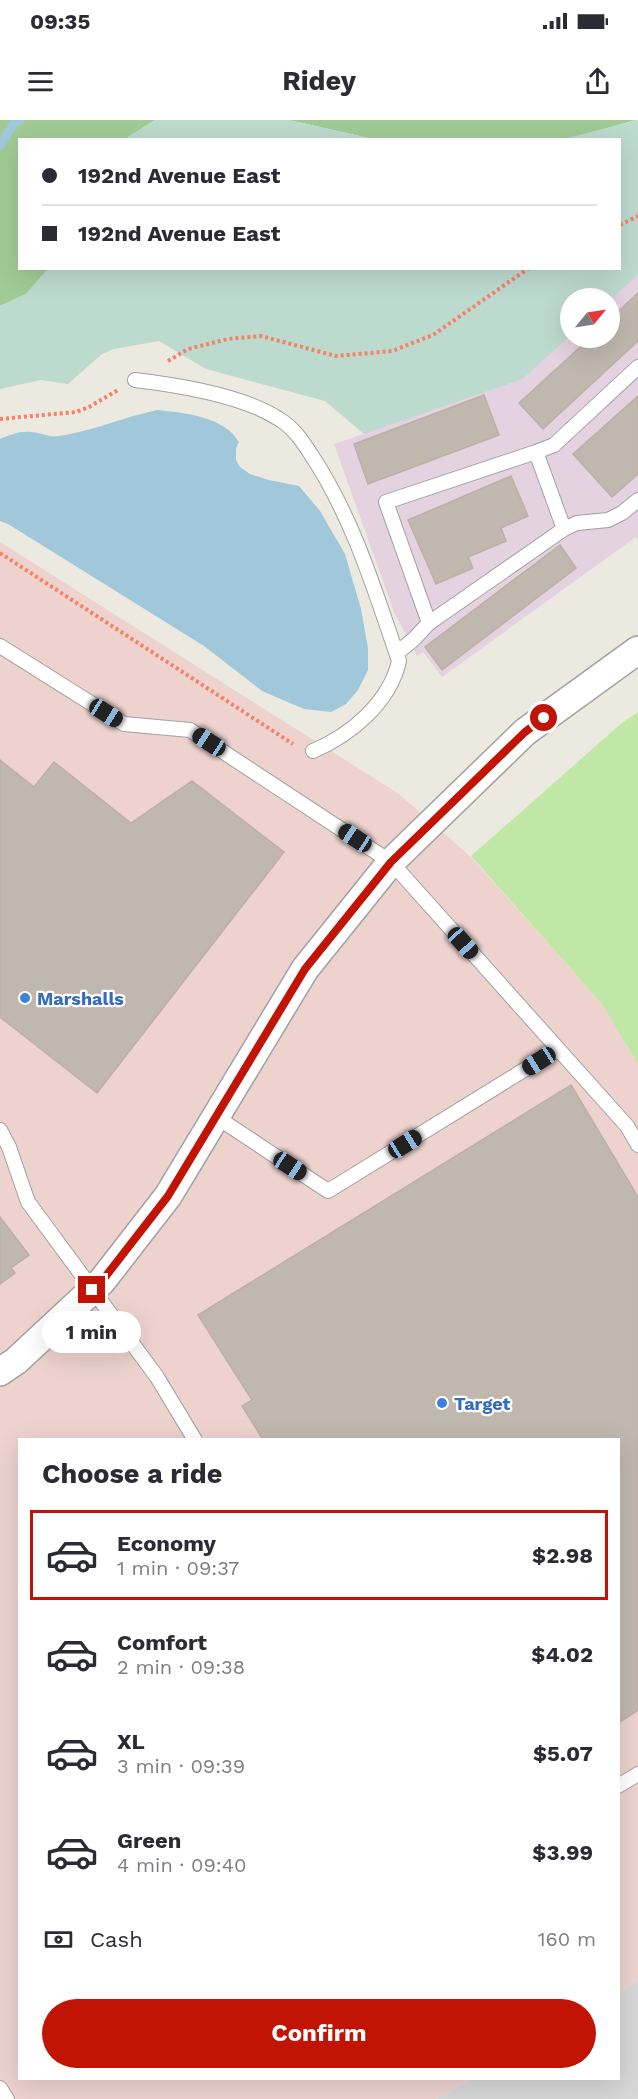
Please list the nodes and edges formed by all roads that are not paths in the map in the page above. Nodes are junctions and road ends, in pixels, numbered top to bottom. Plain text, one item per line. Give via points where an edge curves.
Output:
1 (638, 367) edge
2 (135, 380) road end
3 (536, 452) junction
4 (638, 500) edge
5 (564, 529) junction
6 (429, 622) junction
7 (0, 646) edge
8 (638, 650) edge
9 (397, 653) junction
10 (313, 751) road end
11 (391, 862) junction
12 (558, 1049) junction
13 (215, 1116) junction
14 (0, 1130) edge
15 (638, 1145) edge
16 (92, 1290) junction
17 (0, 1372) edge
18 (194, 1438) edge
19 (638, 1774) edge
20 (620, 1785) edge
21 (0, 2088) edge
22 (7, 2099) edge

1 - 3 lane via 554,445
2 - 9 lane via 260,408 298,436 327,479 352,532
3 - 5 lane
3 - 6 lane via 386,502
4 - 5 lane via 608,520 577,523
5 - 6 lane
6 - 9 lane
7 - 11 lane via 124,724 190,730
8 - 11 street via 525,732
9 - 10 lane via 397,672 361,722 333,743
11 - 12 lane
11 - 13 street via 305,969
12 - 13 lane via 328,1191
12 - 15 lane via 627,1126
13 - 16 street via 168,1196
14 - 16 lane via 28,1202
16 - 17 street
16 - 18 lane via 158,1377
19 - 20 lane
21 - 22 lane

